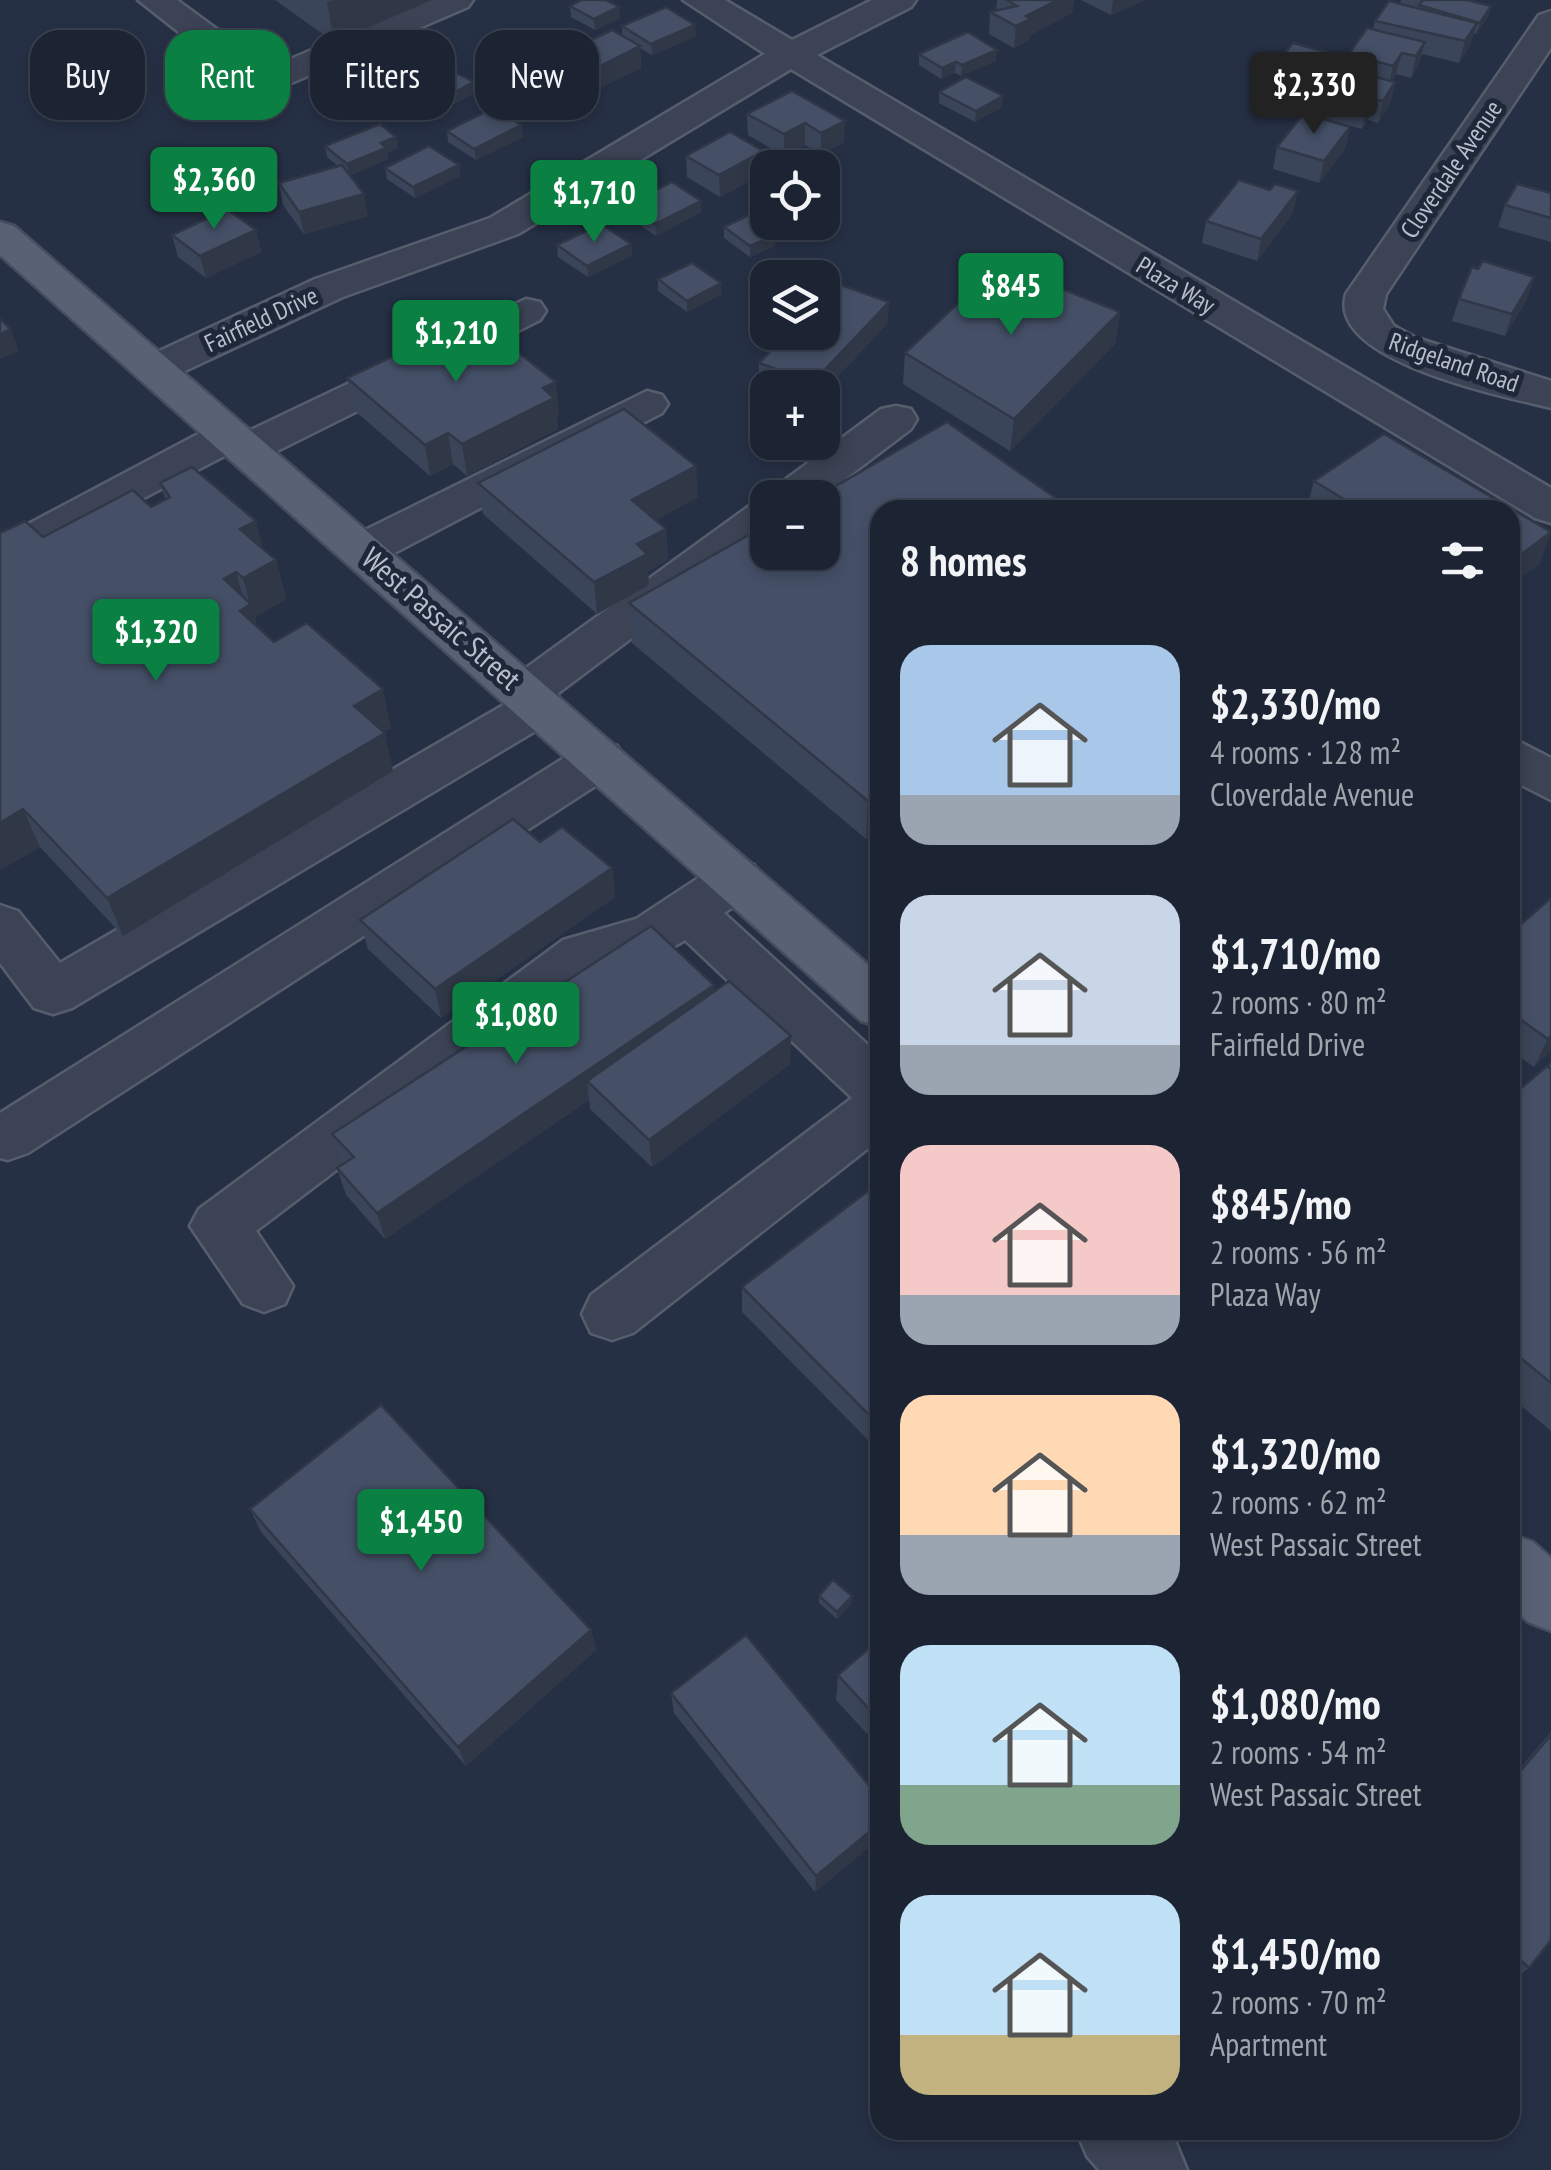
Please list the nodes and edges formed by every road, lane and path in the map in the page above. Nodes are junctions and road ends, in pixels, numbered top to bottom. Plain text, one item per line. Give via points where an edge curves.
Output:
1 (155, 0) edge
2 (456, 0) edge
3 (700, 0) edge
4 (899, 0) edge
5 (1551, 22) edge
6 (791, 54) junction
7 (0, 234) edge
8 (526, 311) dead end
9 (1363, 320) joint
10 (157, 368) junction
11 (1551, 395) edge
12 (647, 404) dead end
13 (861, 406) dead end
14 (240, 441) junction
15 (814, 480) edge
16 (1551, 508) edge
17 (750, 528) edge
18 (363, 550) junction
19 (4, 555) edge
20 (533, 700) junction
21 (600, 759) junction
22 (1520, 762) edge
23 (1551, 782) edge
24 (736, 879) junction
25 (688, 911) junction
26 (0, 924) edge
27 (870, 992) edge
28 (870, 1081) edge
29 (870, 1116) edge
30 (8, 1136) dead end
31 (264, 1286) dead end
32 (612, 1314) dead end
33 (1520, 1573) edge
34 (1551, 1600) edge
35 (1122, 2140) edge
36 (1149, 2170) edge

1 - 2 street via 250,70 289,72
3 - 6 street, Plaza Way
4 - 6 street, Fairfield Drive
5 - 9 street, Cloverdale Avenue via 1366,294
6 - 10 street, Fairfield Drive via 504,226 329,288
6 - 16 street, Plaza Way
7 - 10 main road, West Passaic Street
8 - 14 street
9 - 11 street, Ridgeland Road via 1407,350
10 - 14 main road, West Passaic Street
12 - 18 street
13 - 15 street via 896,419
14 - 18 main road, West Passaic Street
14 - 19 street
17 - 20 street
18 - 20 main road, West Passaic Street
20 - 21 main road, West Passaic Street
20 - 26 street via 53,992
21 - 24 main road, West Passaic Street
21 - 30 street via 430,874
22 - 23 street
24 - 25 street
24 - 27 main road, West Passaic Street
25 - 28 street
25 - 31 street via 652,934 582,956 219,1226
29 - 32 street
33 - 34 main road
35 - 36 street

